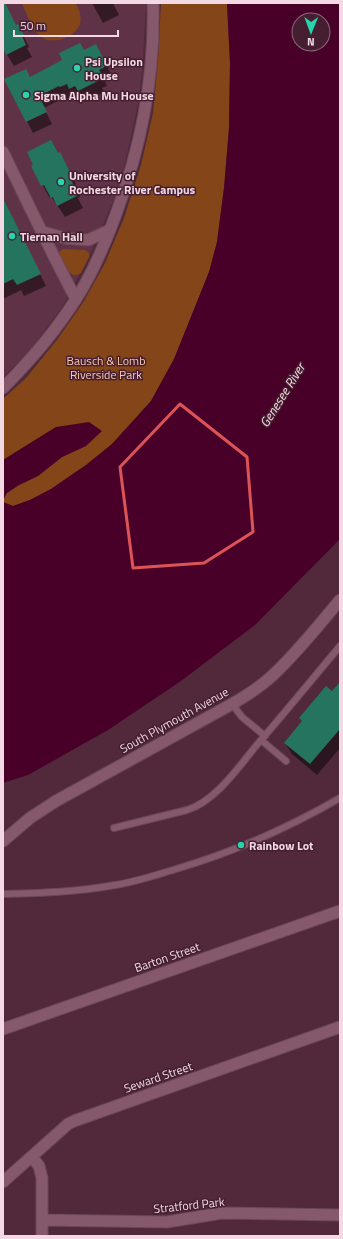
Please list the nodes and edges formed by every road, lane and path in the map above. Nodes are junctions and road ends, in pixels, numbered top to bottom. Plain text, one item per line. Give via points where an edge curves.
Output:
1 (154, 3) edge
2 (3, 152) edge
3 (110, 230) junction
4 (43, 232) junction
5 (76, 299) junction
6 (3, 388) edge
7 (340, 600) edge
8 (340, 646) edge
9 (232, 704) junction
10 (263, 738) junction
11 (286, 761) dead end
12 (340, 798) edge
13 (114, 828) dead end
14 (3, 841) edge
15 (3, 894) edge
16 (340, 911) edge
17 (340, 1027) edge
18 (3, 1029) edge
19 (32, 1156) junction
20 (3, 1182) edge
21 (340, 1215) edge
22 (42, 1220) junction
23 (42, 1236) edge

1 - 3 street via 146,104 137,150
2 - 4 street
3 - 4 street via 88,240 65,238
3 - 5 street via 94,268
4 - 5 street
5 - 6 street via 38,351
7 - 9 street, South Plymouth Avenue via 281,668
8 - 10 lane
9 - 10 lane
9 - 14 street, South Plymouth Avenue via 56,801 30,818
10 - 11 lane
10 - 13 lane via 203,803 187,810
12 - 15 lane via 255,841 159,875 129,883 82,890
16 - 18 street, Barton Street
17 - 19 street, Seward Street via 80,1118 68,1124
19 - 20 street, Seward Street
19 - 22 street via 41,1173
21 - 22 street, Stratford Park via 222,1213 166,1222
22 - 23 street

